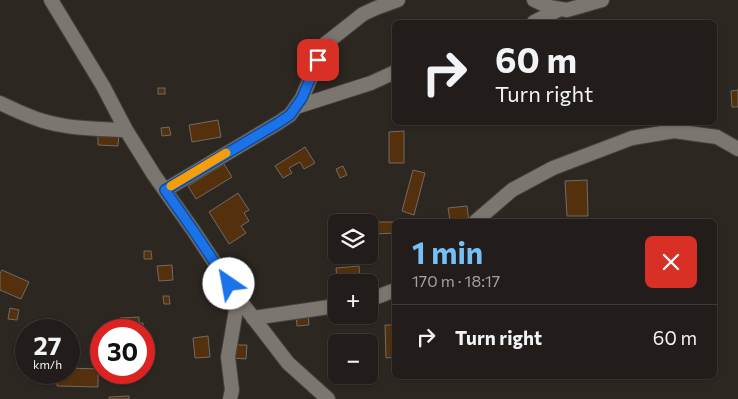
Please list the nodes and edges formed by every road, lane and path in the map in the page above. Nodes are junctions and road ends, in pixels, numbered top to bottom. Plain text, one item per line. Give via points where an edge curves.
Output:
1 (51, 0) edge
2 (398, 0) edge
3 (534, 0) edge
4 (602, 0) edge
5 (560, 9) junction
6 (538, 20) edge
7 (392, 73) edge
8 (0, 103) edge
9 (296, 106) junction
10 (126, 130) junction
11 (738, 149) edge
12 (165, 190) junction
13 (478, 219) edge
14 (392, 291) edge
15 (378, 297) edge
16 (238, 298) junction
17 (328, 307) edge
18 (254, 318) junction
19 (230, 399) edge
20 (328, 399) edge

1 - 10 street
2 - 9 street via 363,14 325,44
3 - 5 street
4 - 5 street
5 - 6 street
7 - 9 street
8 - 10 street via 47,122 79,128
9 - 12 street via 278,123
10 - 12 street
11 - 13 street via 717,137 674,131 632,138 553,168 512,190
12 - 16 street
14 - 15 street
16 - 18 street
16 - 19 street via 228,357
17 - 18 street
18 - 20 street via 288,363

